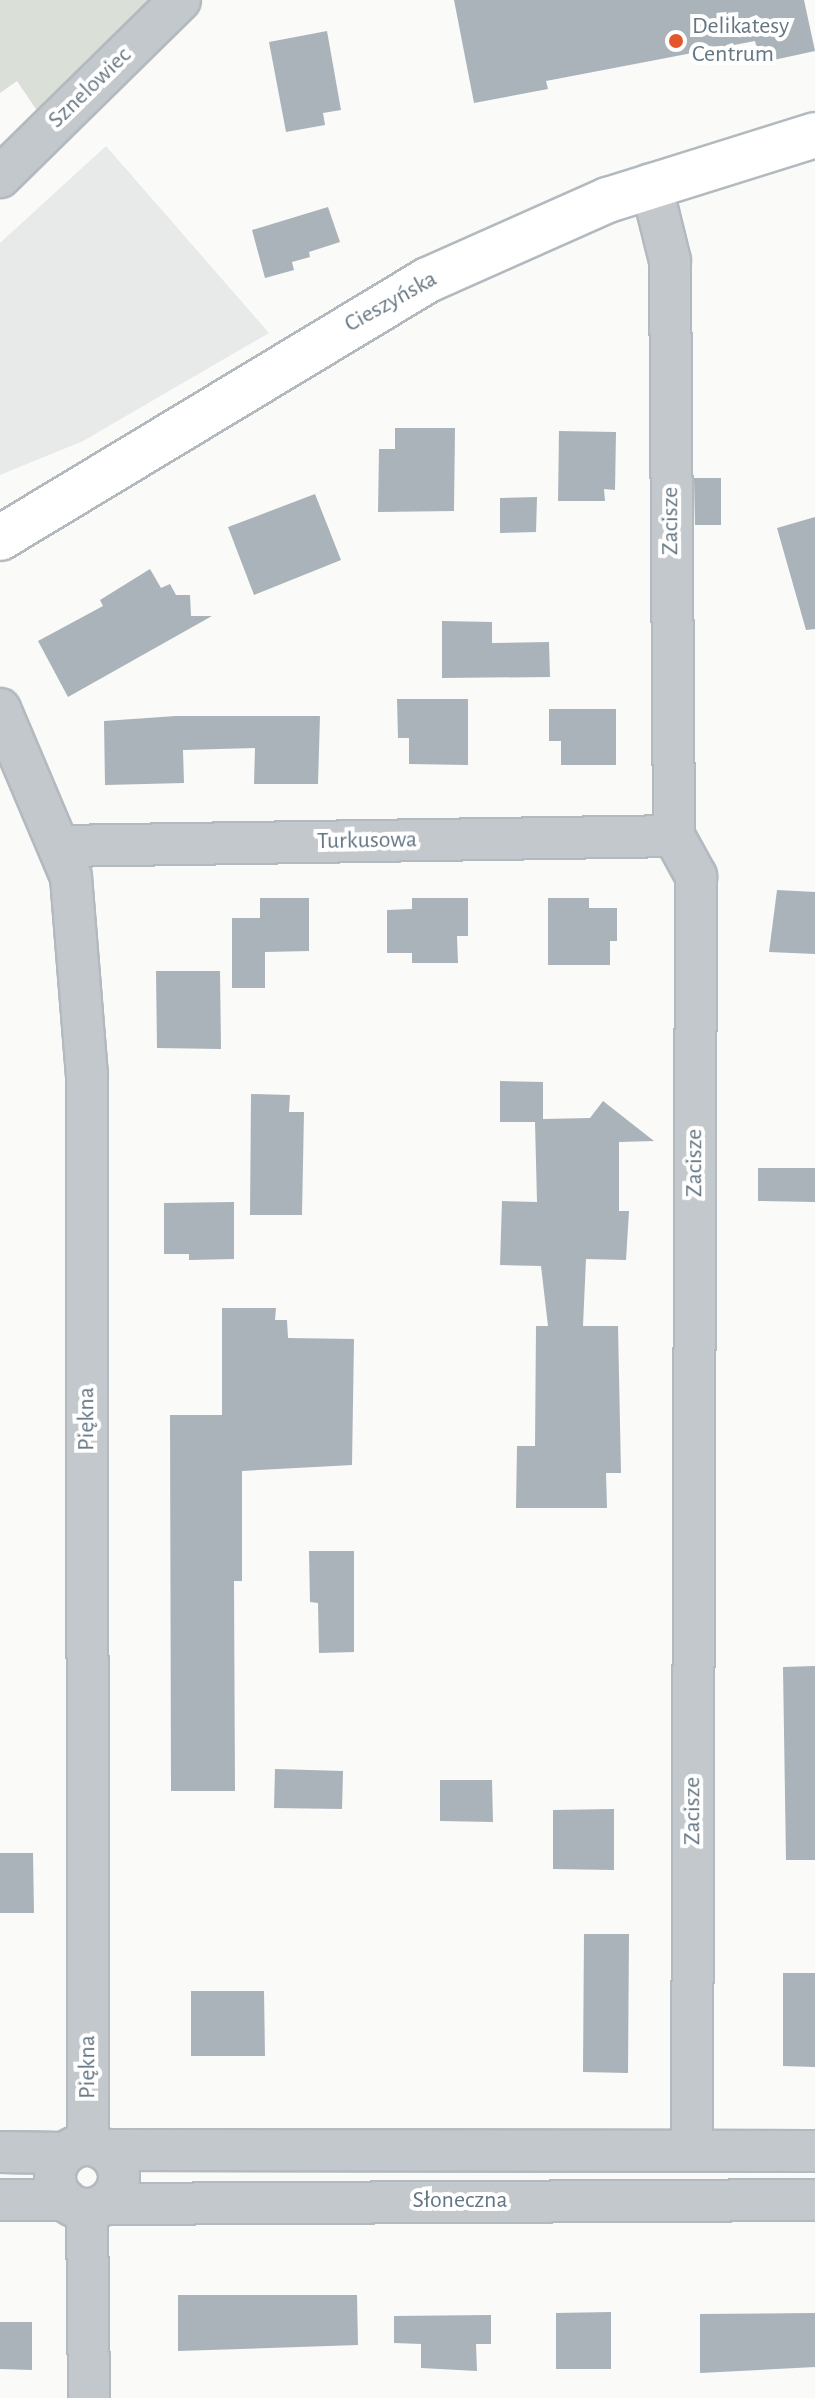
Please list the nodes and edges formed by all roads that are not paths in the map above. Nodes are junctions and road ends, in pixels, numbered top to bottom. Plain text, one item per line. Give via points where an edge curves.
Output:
1 (180, 0) edge
2 (815, 135) edge
3 (0, 177) edge
4 (651, 184) junction
5 (0, 538) edge
6 (0, 709) edge
7 (674, 836) junction
8 (61, 846) junction
9 (87, 2149) junction
10 (692, 2150) junction
11 (815, 2151) edge
12 (0, 2152) edge
13 (0, 2200) edge
14 (815, 2200) edge
15 (86, 2204) junction
16 (89, 2398) edge

1 - 3 street, Sznelowiec
2 - 4 main road, Cieszyńska
4 - 5 main road, Cieszyńska via 428,280
4 - 7 street, Zacisze via 670,261
6 - 8 street, Piękna
7 - 8 street, Turkusowa
7 - 10 street, Zacisze via 696,876
8 - 9 street, Piękna via 71,877 87,1074
9 - 10 street
9 - 12 street
9 - 15 street via 55,2171
9 - 15 street via 119,2177
10 - 11 street
13 - 15 street, Słoneczna
14 - 15 street, Słoneczna
15 - 16 street

